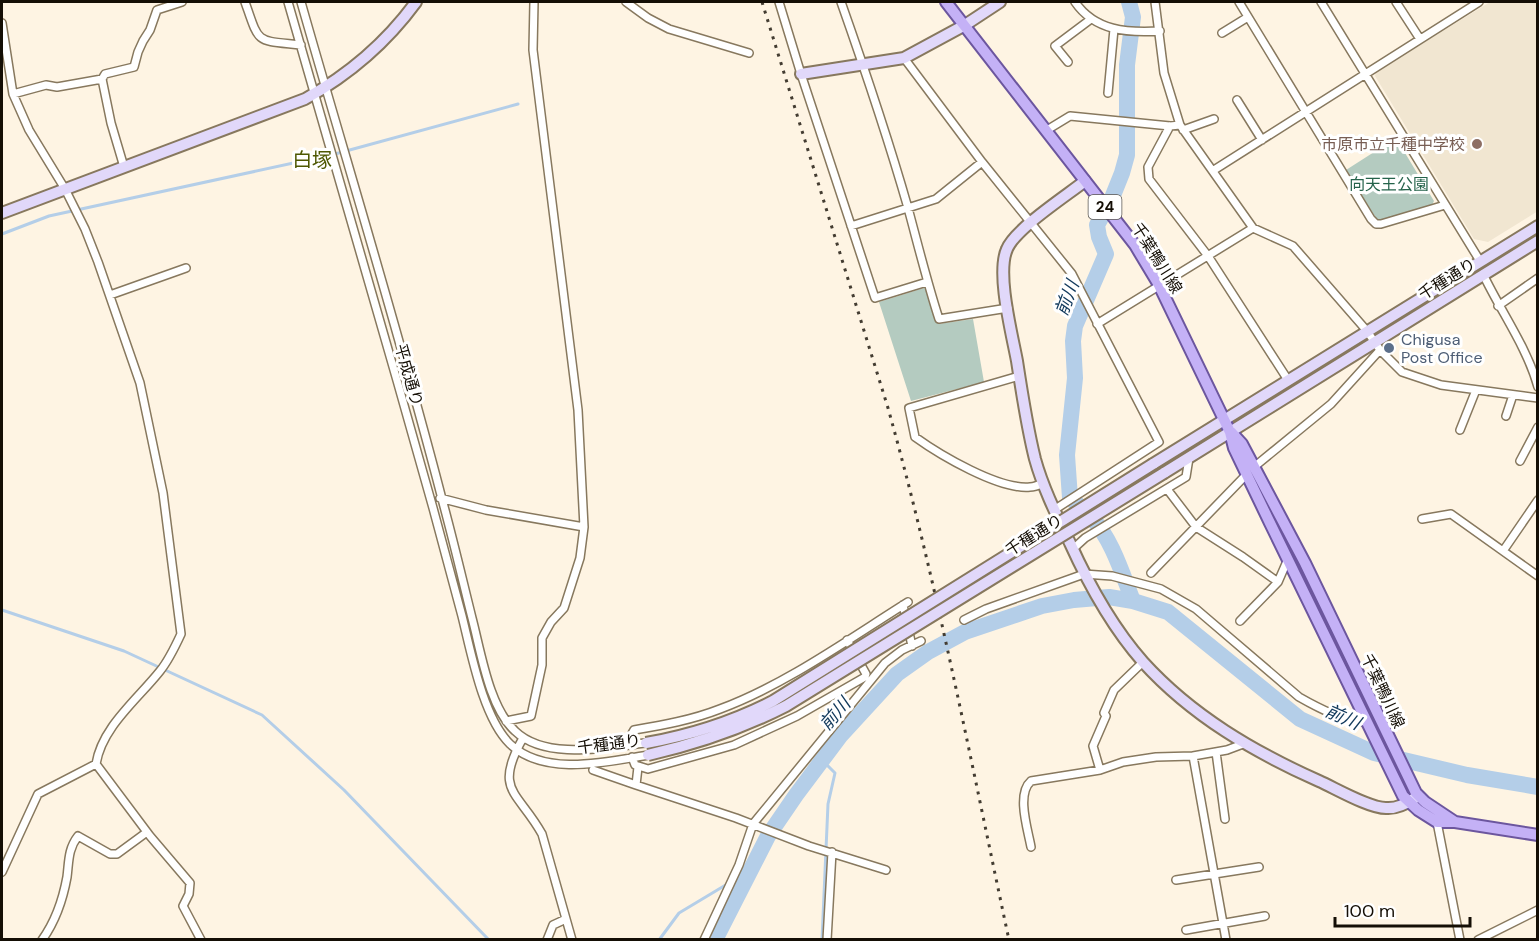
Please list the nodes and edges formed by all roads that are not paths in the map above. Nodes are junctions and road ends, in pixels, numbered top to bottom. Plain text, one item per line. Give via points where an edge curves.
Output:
1 (182, 2) edge
2 (245, 2) edge
3 (288, 2) edge
4 (301, 2) edge
5 (416, 2) edge
6 (534, 2) edge
7 (779, 2) edge
8 (841, 2) edge
9 (946, 2) edge
10 (1000, 2) edge
11 (1075, 2) edge
12 (1155, 2) edge
13 (1239, 2) edge
14 (1321, 2) edge
15 (1396, 2) edge
16 (1479, 2) edge
17 (630, 3) edge
18 (1248, 17) junction
19 (1091, 19) junction
20 (2, 23) edge
21 (965, 25) junction
22 (1114, 29) junction
23 (1160, 31) junction
24 (1222, 33) dead end
25 (1420, 39) junction
26 (301, 45) junction
27 (749, 53) dead end
28 (904, 58) junction
29 (1068, 62) dead end
30 (864, 65) junction
31 (801, 74) junction
32 (1365, 74) junction
33 (102, 79) junction
34 (326, 87) junction
35 (1108, 93) dead end
36 (13, 94) junction
37 (315, 94) junction
38 (1237, 100) dead end
39 (1306, 112) junction
40 (1214, 119) dead end
41 (1170, 126) junction
42 (1182, 127) junction
43 (1047, 130) junction
44 (1262, 140) junction
45 (982, 162) junction
46 (124, 167) junction
47 (1214, 170) junction
48 (1085, 181) junction
49 (65, 189) junction
50 (1445, 205) junction
51 (908, 208) junction
52 (2, 213) edge
53 (1032, 222) junction
54 (851, 226) junction
55 (1538, 226) edge
56 (1253, 228) junction
57 (1538, 241) edge
58 (1208, 256) junction
59 (1480, 261) junction
60 (186, 268) dead end
61 (1483, 274) junction
62 (1538, 278) edge
63 (927, 282) junction
64 (1159, 285) junction
65 (110, 295) junction
66 (1498, 306) junction
67 (1008, 308) junction
68 (1097, 324) junction
69 (1367, 331) junction
70 (1377, 346) junction
71 (1019, 376) junction
72 (1288, 380) junction
73 (1538, 387) edge
74 (1476, 390) junction
75 (1513, 394) junction
76 (1538, 398) edge
77 (1506, 416) dead end
78 (1225, 419) junction
79 (1460, 430) dead end
80 (1230, 432) junction
81 (1536, 432) edge
82 (1189, 458) junction
83 (1520, 461) dead end
84 (1250, 471) junction
85 (1043, 483) junction
86 (1167, 489) junction
87 (429, 495) junction
88 (442, 498) junction
89 (1538, 501) edge
90 (1054, 510) junction
91 (1422, 519) dead end
92 (584, 527) junction
93 (1196, 527) junction
94 (1073, 549) junction
95 (1503, 551) junction
96 (1287, 559) junction
97 (1151, 573) dead end
98 (1084, 574) junction
99 (1538, 576) edge
100 (1278, 582) junction
101 (964, 620) dead end
102 (1240, 621) dead end
103 (847, 640) junction
104 (921, 641) dead end
105 (912, 646) junction
106 (1143, 662) junction
107 (845, 688) junction
108 (853, 702) junction
109 (506, 721) junction
110 (1368, 724) junction
111 (523, 738) junction
112 (646, 743) joint
113 (1243, 744) junction
114 (630, 745) junction
115 (517, 749) junction
116 (1216, 752) junction
117 (648, 755) joint
118 (1193, 756) junction
119 (632, 758) junction
120 (96, 764) junction
121 (638, 767) junction
122 (593, 770) dead end
123 (1100, 770) junction
124 (636, 785) junction
125 (1418, 796) junction
126 (1408, 802) junction
127 (1225, 819) dead end
128 (1437, 822) junction
129 (1455, 822) junction
130 (753, 824) junction
131 (147, 832) junction
132 (1538, 835) edge
133 (1031, 847) dead end
134 (828, 851) junction
135 (1258, 867) dead end
136 (885, 870) dead end
137 (2, 872) edge
138 (1214, 874) junction
139 (1176, 880) dead end
140 (1538, 910) edge
141 (1265, 916) dead end
142 (566, 920) junction
143 (1223, 924) junction
144 (1186, 930) dead end
145 (42, 939) edge
146 (201, 939) edge
147 (547, 939) edge
148 (572, 939) edge
149 (704, 939) edge
150 (827, 939) edge
151 (1226, 939) edge
152 (1460, 939) edge
153 (1478, 939) edge

1 - 33 street via 157,10 134,67 105,74
2 - 26 street via 262,40
3 - 26 street, 平成通り
4 - 34 street, 平成通り
5 - 34 street via 387,39
6 - 92 street via 533,50 578,410
7 - 31 street
8 - 30 street
9 - 21 main road, 千葉鴨川線 / 24
10 - 21 street
11 - 19 street
12 - 23 street
13 - 18 street
14 - 32 street
15 - 25 street
16 - 25 street
17 - 27 street via 669,30
18 - 24 street
18 - 39 street
19 - 22 street
19 - 29 street via 1055,46
20 - 36 street
21 - 28 street
21 - 43 main road, 千葉鴨川線 / 24
22 - 23 street
22 - 35 street
23 - 42 street via 1164,73
25 - 32 street
26 - 37 street, 平成通り
28 - 30 street
28 - 45 street
30 - 31 street
30 - 51 street
31 - 54 street
32 - 39 street
32 - 50 street
33 - 36 street via 57,87 46,85
33 - 46 street
34 - 37 street
34 - 88 street, 平成通り
36 - 49 street via 29,130
37 - 46 street
37 - 87 street, 平成通り
38 - 44 street
39 - 44 street
39 - 50 street via 1376,224
40 - 42 street
41 - 42 street
41 - 43 street via 1070,116
41 - 58 street via 1148,166 1149,179
42 - 47 street
43 - 48 main road, 千葉鴨川線 / 24
44 - 47 street
45 - 51 street via 936,199
45 - 53 street
46 - 49 street
47 - 56 street
48 - 53 street
48 - 64 main road, 千葉鴨川線 / 24 via 1135,245
49 - 52 street
49 - 65 street
50 - 59 street
51 - 54 street
51 - 63 street
53 - 67 street via 1017,234 1005,252 1003,271
53 - 68 street via 1072,274
54 - 63 street via 875,298
55 - 59 street, 千種通り
56 - 58 street
56 - 69 street via 1293,246
57 - 61 street, 千種通り
58 - 64 street
58 - 72 street
59 - 69 street, 千種通り
60 - 65 street
61 - 66 street
61 - 70 street, 千種通り
62 - 66 street
63 - 67 street via 939,319
64 - 68 street
64 - 78 main road, 千葉鴨川線 / 24
65 - 120 street via 146,409 163,493 181,634 161,669 111,728
66 - 73 street via 1526,355
67 - 71 street
68 - 90 street via 1159,442
69 - 70 street
69 - 72 street, 千種通り
70 - 74 street via 1402,372 1441,385
70 - 80 street, 千種通り
70 - 84 street via 1330,404
71 - 85 street
71 - 85 street via 909,408 915,437 957,463 1011,484 1031,488
72 - 78 street, 千種通り
74 - 75 street
74 - 79 street
75 - 76 street
75 - 77 street
78 - 80 main road, 千葉鴨川線 / 24
78 - 112 street, 千種通り, bridge via 773,701 708,729
80 - 82 street, 千種通り
80 - 84 main road, 千葉鴨川線 / 24 via 1242,444
81 - 83 street
82 - 86 street via 1186,477
82 - 117 street, 千種通り, bridge via 786,706 729,733
84 - 93 street
84 - 96 main road, 千葉鴨川線 / 24
84 - 125 main road, 千葉鴨川線 / 24 via 1305,563
85 - 90 street
86 - 93 street
86 - 94 street
87 - 88 street
87 - 115 street, 平成通り via 482,691 495,725
88 - 92 street
88 - 109 street, 平成通り via 491,688
89 - 95 street
90 - 94 street
91 - 95 street via 1451,514
92 - 109 street via 580,558 564,608 550,622 542,638 542,665 531,716
93 - 97 street
93 - 100 street
94 - 98 street
95 - 99 street
96 - 100 street
96 - 110 main road, 千葉鴨川線 / 24
98 - 101 street
98 - 106 street
98 - 110 street via 1112,576 1161,589 1196,609 1299,697
100 - 102 street
103 - 105 street via 906,603
103 - 107 street via 866,674
103 - 114 street via 750,697 690,719 634,730
104 - 105 street
105 - 108 street via 885,663
106 - 113 street via 1189,704
106 - 123 street via 1114,690 1104,713 1093,746
107 - 108 street
107 - 121 street via 734,745 648,769
108 - 130 street
109 - 111 street, 平成通り
110 - 126 main road, 千葉鴨川線 / 24
111 - 114 street, 千種通り via 552,749
111 - 115 street
112 - 114 street, 千種通り
113 - 116 street
113 - 126 street via 1377,807 1391,808
115 - 119 street, 千種通り via 556,763
115 - 142 street via 510,769 510,788 542,834
116 - 118 street
116 - 127 street
117 - 119 street, 千種通り
118 - 123 street via 1155,757
118 - 138 street
119 - 121 street
120 - 131 street
120 - 137 street via 38,795
121 - 124 street
122 - 124 street
123 - 133 street via 1048,777 1026,785 1024,810
124 - 130 street
125 - 126 street
125 - 129 main road, 千葉鴨川線 / 24
126 - 128 main road, 千葉鴨川線 / 24
128 - 129 main road, 千葉鴨川線 / 24
128 - 152 street
129 - 132 main road, 千葉鴨川線 / 24
130 - 134 street
130 - 149 street via 739,865
131 - 145 street via 117,854 78,836 69,852 55,919
131 - 146 street via 189,884 183,906
134 - 136 street
134 - 150 street
135 - 138 street
138 - 139 street
138 - 143 street
140 - 153 street
141 - 143 street
142 - 147 street via 553,925
142 - 148 street
143 - 144 street
143 - 151 street

